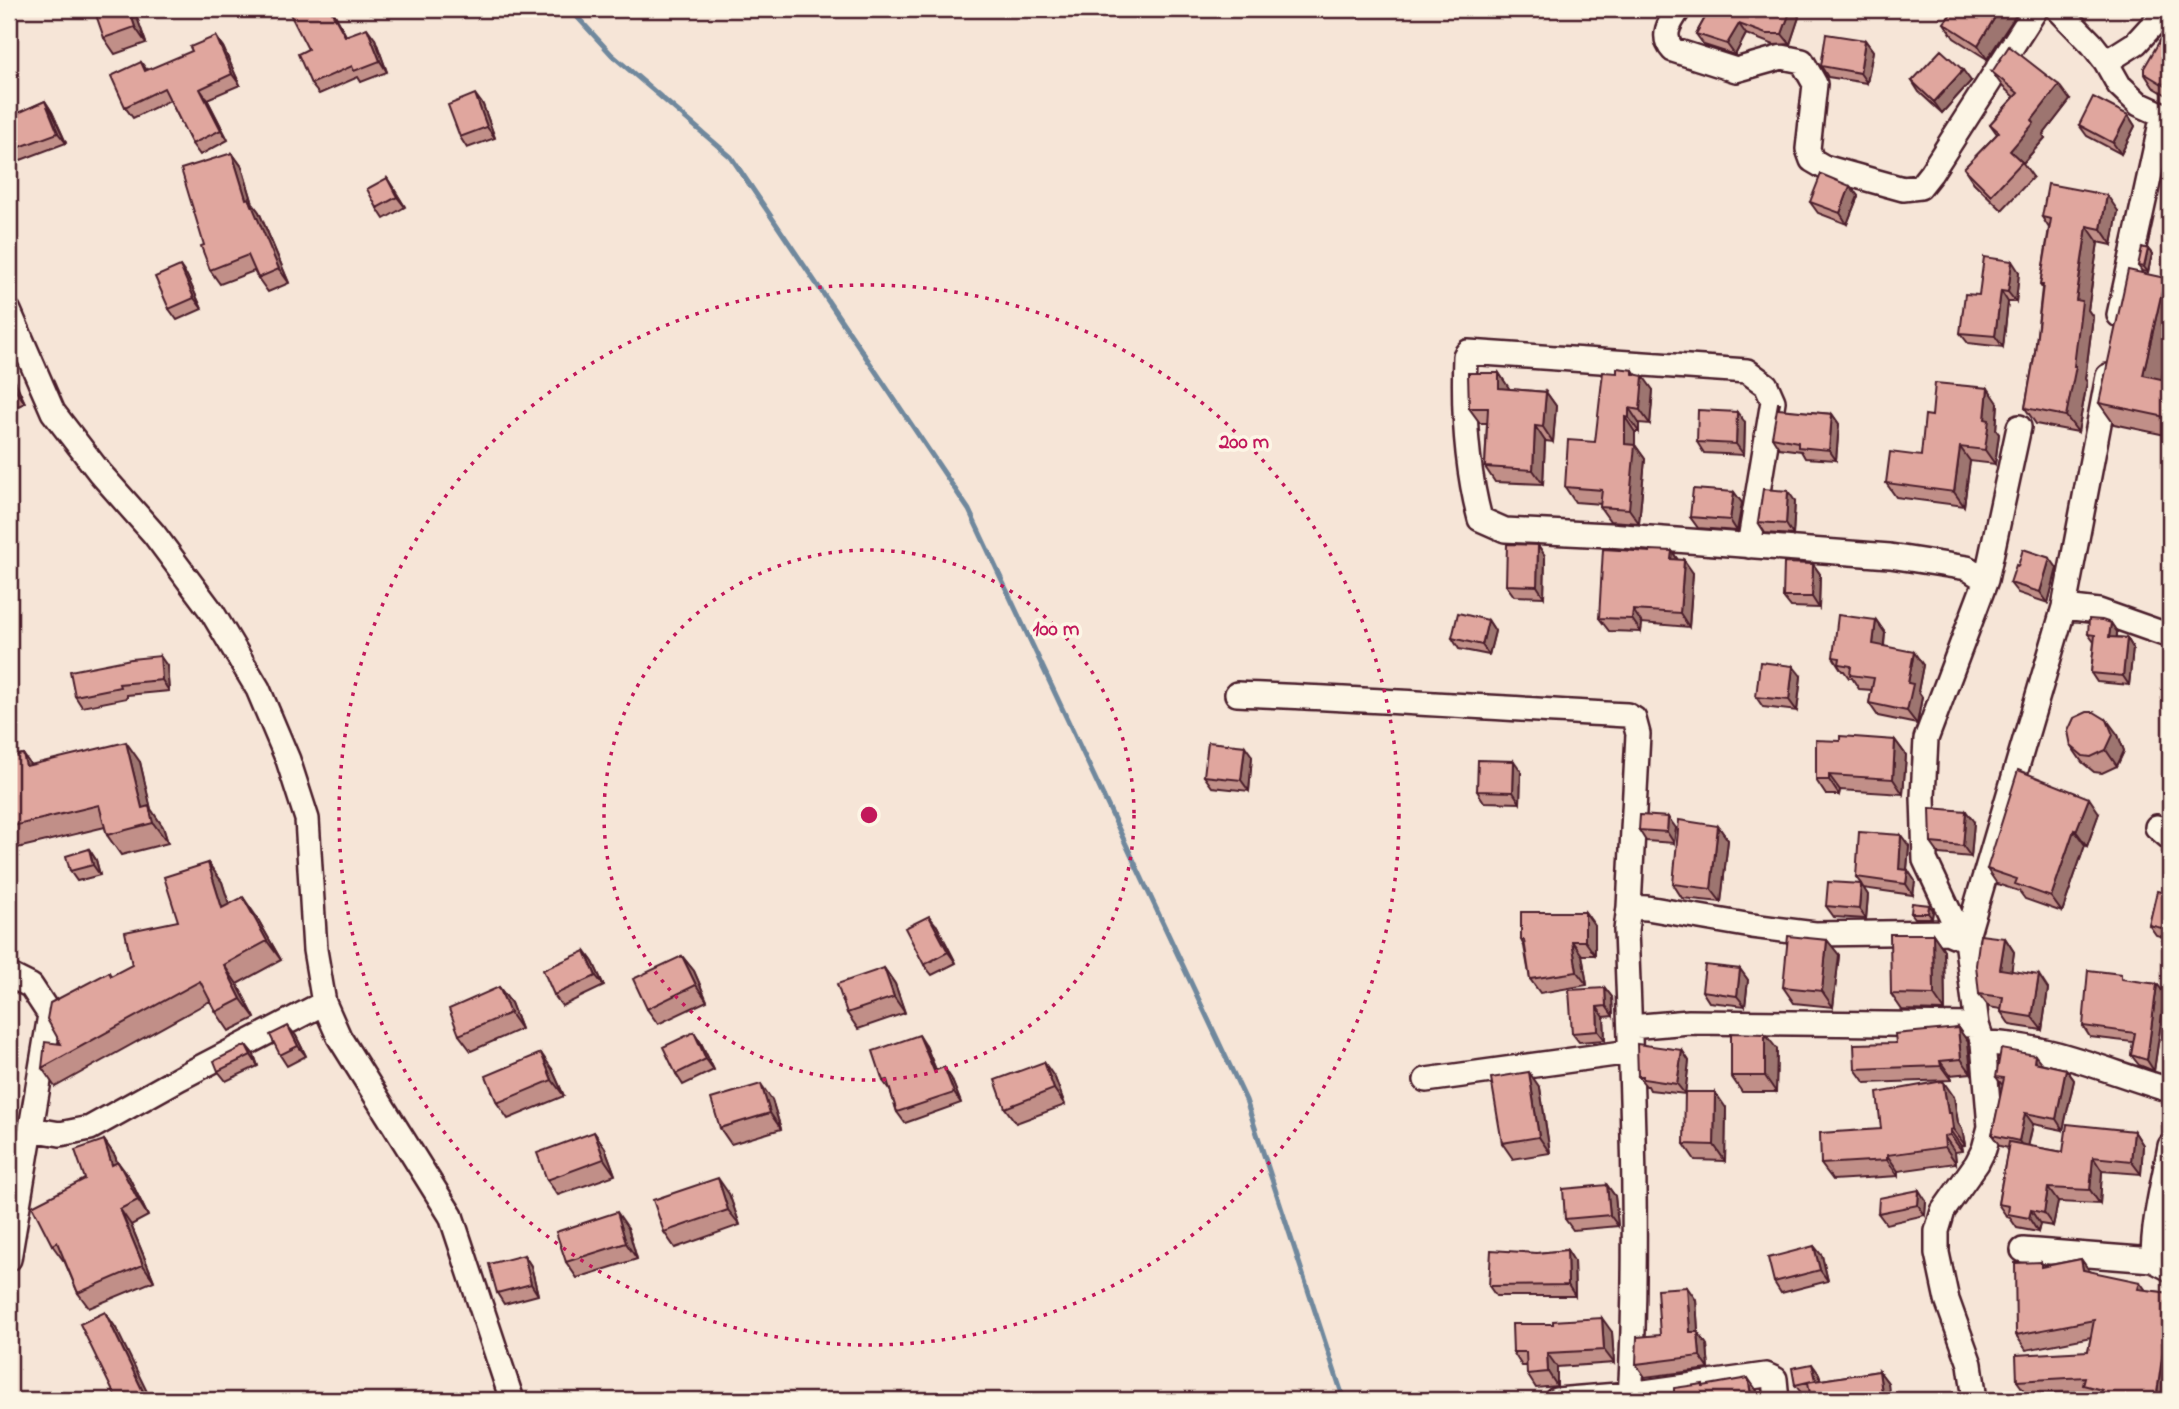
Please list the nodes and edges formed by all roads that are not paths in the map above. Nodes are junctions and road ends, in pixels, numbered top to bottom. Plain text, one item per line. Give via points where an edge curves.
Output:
1 (1679, 9) edge
2 (2036, 9) edge
3 (2058, 9) edge
4 (2167, 9) edge
5 (2106, 62) junction
6 (2166, 116) edge
7 (9, 311) edge
8 (2019, 427) dead end
9 (1749, 546) junction
10 (1986, 580) junction
11 (2064, 607) junction
12 (2170, 636) edge
13 (1237, 694) dead end
14 (1629, 907) junction
15 (1963, 938) junction
16 (9, 975) edge
17 (324, 1003) junction
18 (1630, 1027) junction
19 (1980, 1034) junction
20 (1630, 1052) junction
21 (1426, 1080) dead end
22 (2170, 1090) edge
23 (32, 1129) junction
24 (2170, 1146) edge
25 (2023, 1250) dead end
26 (9, 1259) edge
27 (2162, 1265) edge
28 (1630, 1397) edge
29 (512, 1400) edge
30 (1556, 1400) edge
31 (1777, 1400) edge
32 (1975, 1400) edge

1 - 2 street via 1666,35 1673,50 1736,70 1782,57 1802,61 1815,84 1808,149 1812,160 1903,189 1920,187 1931,173
3 - 5 street
4 - 5 street via 2136,43
5 - 6 street via 2119,85 2140,104
6 - 11 street via 2129,263
7 - 17 street via 53,412 212,612 258,689 307,819 315,950
8 - 10 street
9 - 9 street via 1505,530 1480,519 1464,403 1465,356 1468,352 1746,371 1766,385 1773,401
9 - 10 street via 1914,560 1967,568
10 - 15 street via 1926,739 1925,860
11 - 12 street via 2099,611
11 - 15 street
13 - 14 street via 1627,715 1634,719 1638,734
14 - 15 street via 1815,934 1947,933
14 - 18 street
15 - 19 street
16 - 23 street via 31,986 50,1015
17 - 23 street via 90,1128 60,1134
17 - 29 street via 340,1037 451,1216
18 - 19 street via 1689,1022
18 - 20 street
19 - 22 street via 2082,1060
19 - 32 street via 1990,1126 1984,1149 1943,1211 1937,1231 1941,1277 1970,1364
20 - 21 street
20 - 28 street
23 - 26 street
24 - 27 street via 2155,1222
25 - 27 street
28 - 30 street
28 - 31 street via 1766,1375 1775,1379

